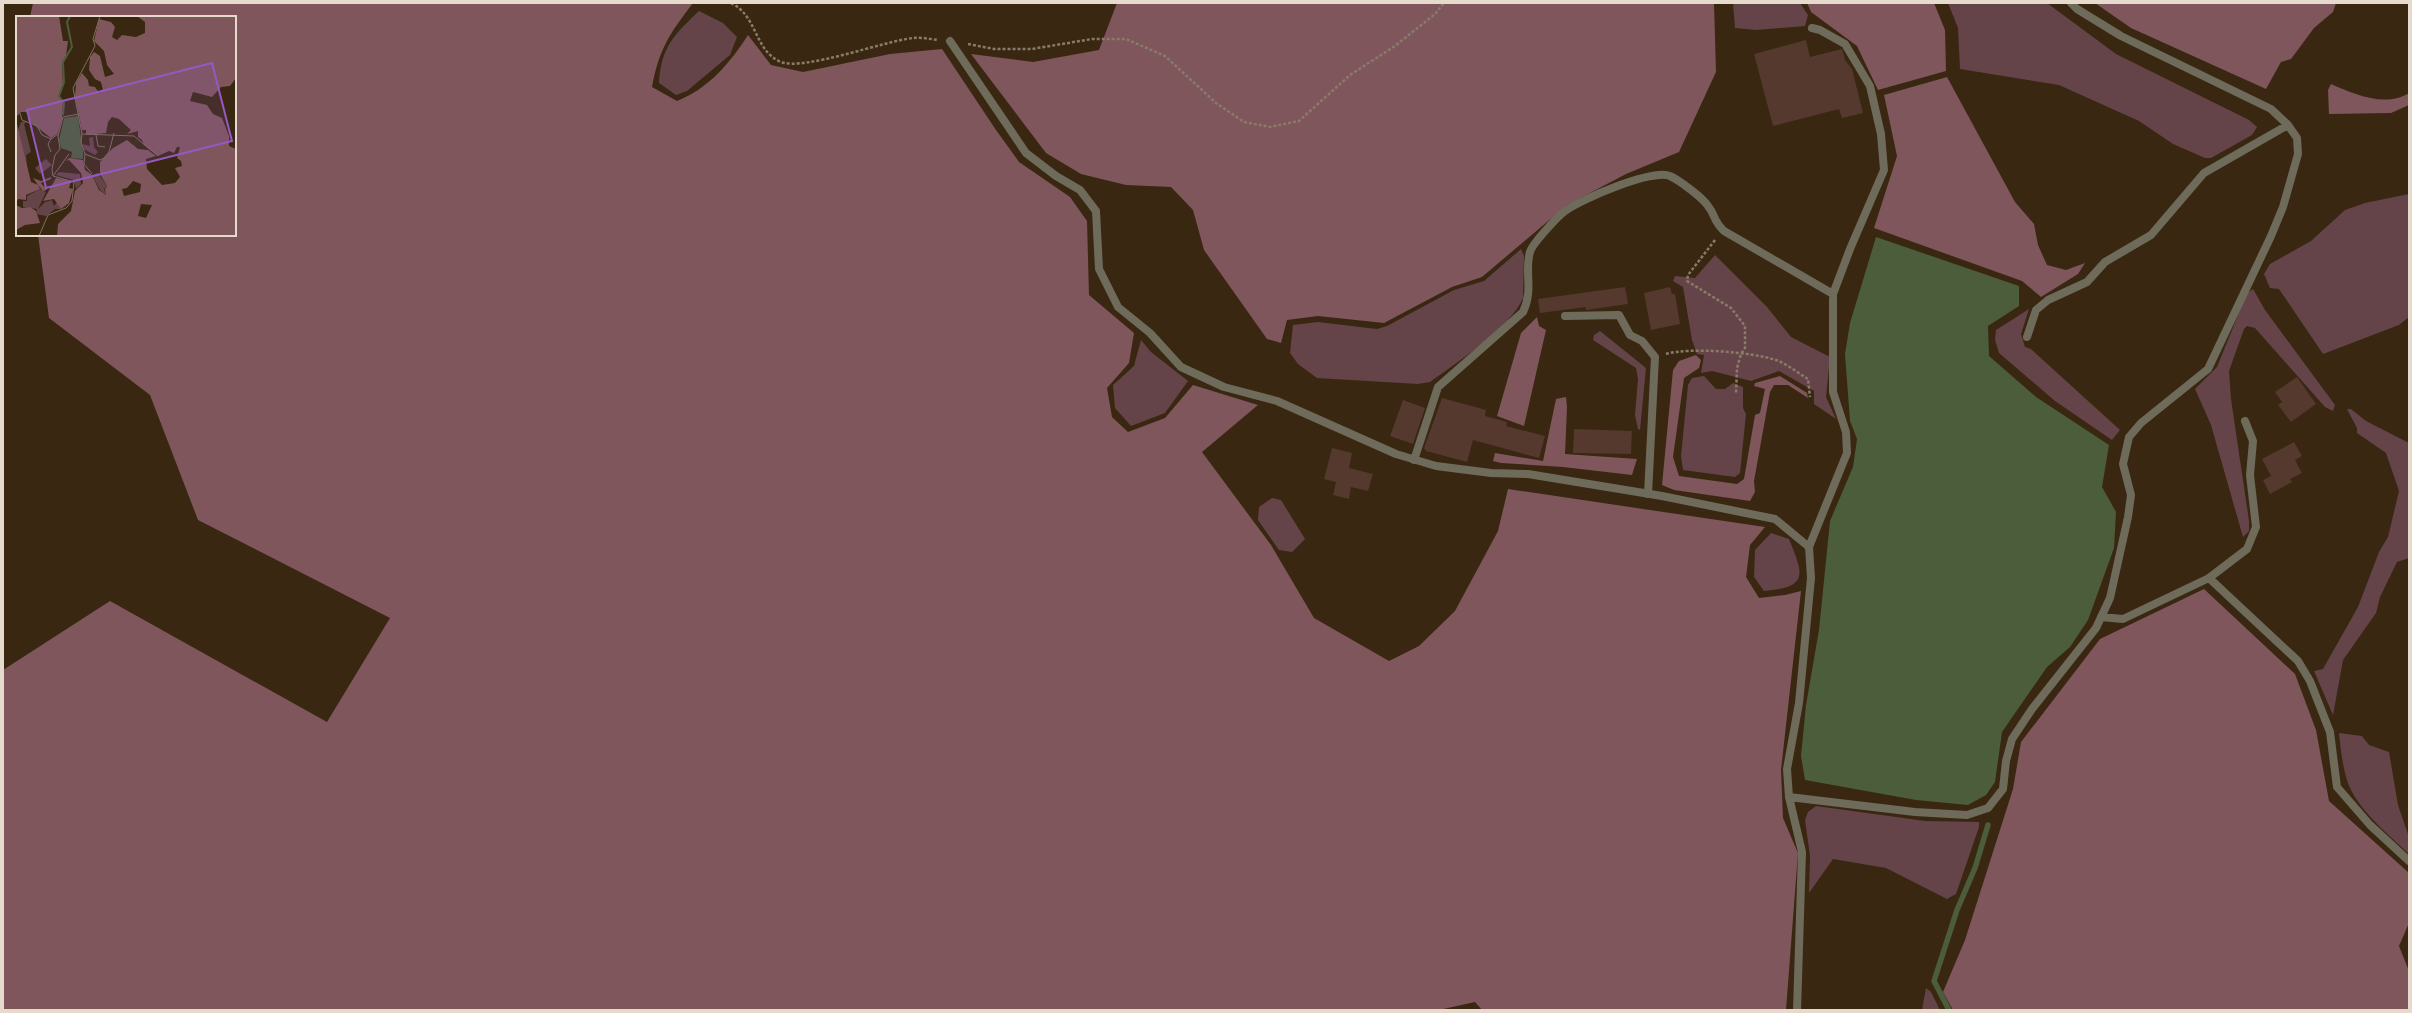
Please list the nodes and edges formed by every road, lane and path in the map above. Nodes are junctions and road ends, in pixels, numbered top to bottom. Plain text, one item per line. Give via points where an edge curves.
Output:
1 (731, 3) edge
2 (1444, 3) edge
3 (2072, 3) edge
4 (1812, 28) dead end
5 (950, 41) junction
6 (2288, 125) junction
7 (1724, 231) junction
8 (1833, 294) junction
9 (1566, 316) dead end
10 (2027, 337) dead end
11 (1741, 354) junction
12 (1655, 358) junction
13 (1736, 393) dead end
14 (1810, 397) dead end
15 (2245, 421) dead end
16 (1414, 460) junction
17 (1648, 494) junction
18 (1809, 547) junction
19 (2209, 578) junction
20 (2101, 617) junction
21 (1789, 797) junction
22 (2409, 861) edge
23 (1797, 1010) edge

1 - 5 path via 742,8 763,48 781,62 803,64 914,38
2 - 5 path via 1435,14 1395,46 1350,76 1299,121 1270,127 1244,122 1216,103 1165,56 1126,39 1092,39 1032,49 994,49
3 - 6 street via 2121,36 2271,109
4 - 8 street via 1845,44 1870,86 1881,134 1884,170
5 - 16 street via 1026,153 1056,176 1080,190 1096,211 1099,270 1118,307 1150,333 1181,367 1224,386 1278,402
6 - 10 street via 2204,172 2151,235 2105,262 2088,282 2048,300 2036,310
6 - 20 street via 2297,138 2298,154 2283,207 2208,369 2141,423 2129,437 2123,464 2130,495 2128,517 2110,598
7 - 8 street
7 - 11 path via 1688,275 1687,281 1731,308 1740,320 1744,326 1745,348
7 - 16 street via 1714,222 1708,206 1670,176 1659,173 1609,189 1565,211 1530,252 1529,300 1523,312 1438,387
8 - 18 street via 1833,392 1846,432 1847,453
9 - 12 street via 1619,314 1630,335 1642,341
11 - 12 path via 1680,350
11 - 13 path via 1737,368
11 - 14 path via 1777,361 1808,379
12 - 17 street
15 - 19 street via 2252,441 2250,474 2256,528 2247,549
16 - 17 street via 1436,466 1491,473 1528,474
17 - 18 street via 1775,519
18 - 21 street via 1811,578 1798,703 1787,769
19 - 20 street via 2123,619
19 - 22 street via 2298,661 2310,682 2330,732 2337,787 2370,825
20 - 21 street via 2088,639 2032,709 2012,739 2006,761 2003,789 1988,808 1967,815 1916,812
21 - 23 street via 1802,852

